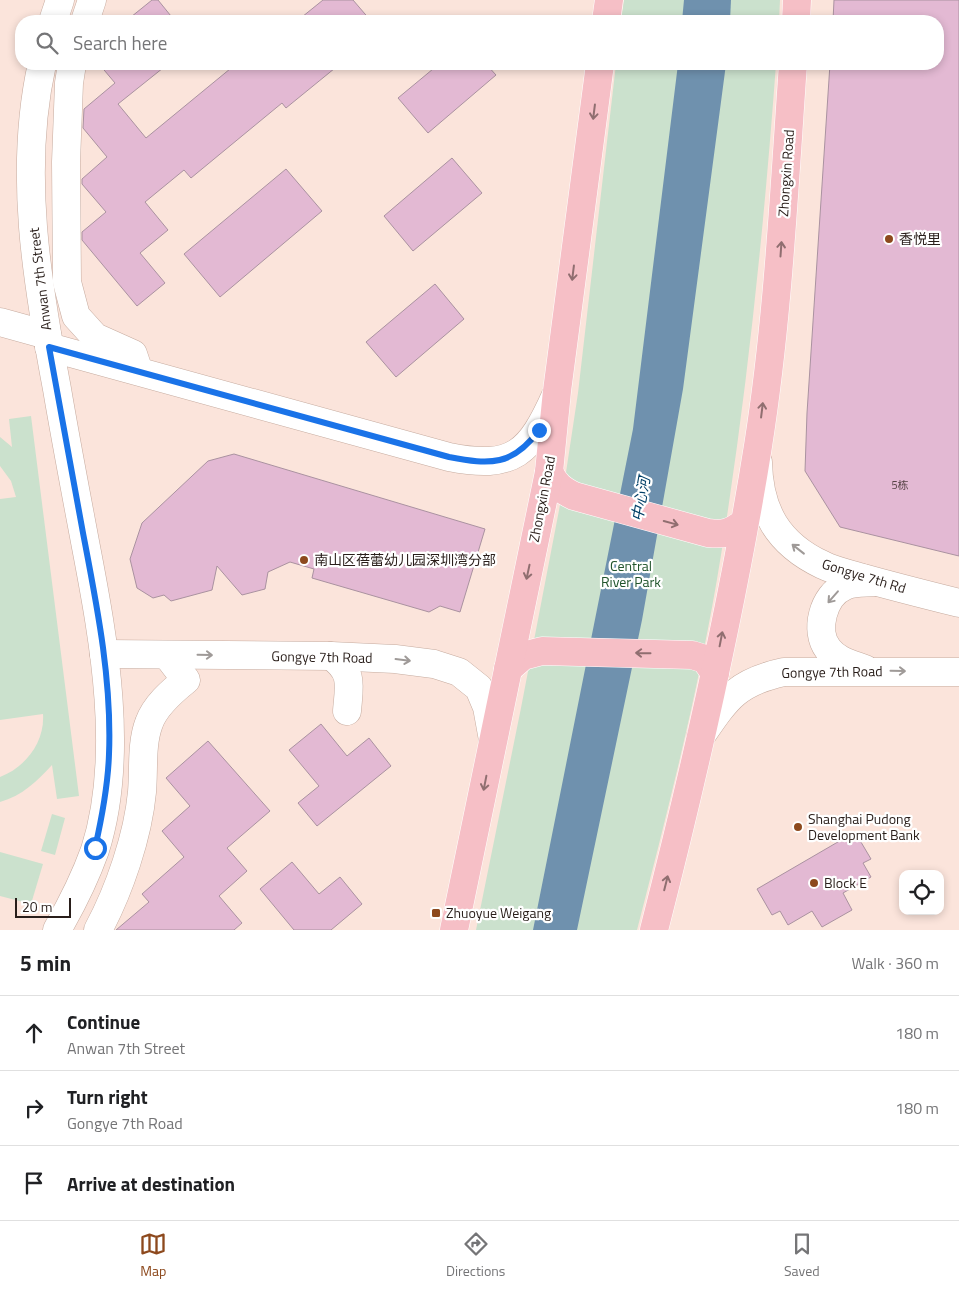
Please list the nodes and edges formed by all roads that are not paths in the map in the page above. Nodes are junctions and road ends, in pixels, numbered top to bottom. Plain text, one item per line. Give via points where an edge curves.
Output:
1 (60, 0) edge
2 (92, 0) edge
3 (609, 0) edge
4 (797, 0) edge
5 (55, 15) edge
6 (87, 15) edge
7 (607, 15) edge
8 (796, 15) edge
9 (41, 70) edge
10 (71, 70) edge
11 (599, 70) edge
12 (793, 70) edge
13 (0, 322) edge
14 (48, 341) junction
15 (139, 372) junction
16 (558, 391) junction
17 (758, 445) junction
18 (549, 472) junction
19 (744, 522) junction
20 (877, 582) junction
21 (959, 603) edge
22 (104, 654) junction
23 (167, 655) junction
24 (331, 656) junction
25 (508, 669) junction
26 (871, 671) junction
27 (959, 672) edge
28 (715, 673) junction
29 (348, 711) dead end
30 (701, 736) junction
31 (493, 740) junction
32 (57, 930) edge
33 (98, 930) edge
34 (454, 930) edge
35 (654, 930) edge

1 - 5 street
2 - 6 street
3 - 7 main road
4 - 8 main road
9 - 14 street, Anwan 7th Street via 33,116 31,185
10 - 15 street via 66,162 67,282 76,316 95,337 133,354
11 -> 16 main road, Zhongxin Road
17 -> 12 main road, Zhongxin Road via 779,272
13 - 14 street
14 - 15 street
14 - 22 street, Anwan 7th Street
15 - 16 street via 449,457 487,462 515,455 529,444
16 - 18 main road, Zhongxin Road
17 - 19 main road, Zhongxin Road
20 -> 17 street, Gongye 7th Rd via 825,566 788,542 764,506 759,483
18 -> 19 main road via 562,491 574,496 708,533 732,531
18 -> 25 main road, Zhongxin Road
28 -> 19 main road, Zhongxin Road
20 - 21 street, Gongye 7th Rd
20 -> 26 street via 844,586 831,597 823,612 821,632 828,649 842,662
22 - 23 street, Gongye 7th Road
22 - 32 street, Anwan 7th Street via 109,752 102,817 85,876
23 -> 24 street, Gongye 7th Road
23 - 33 street via 186,680 152,714 148,725 142,794 132,847
24 - 29 street via 347,671
24 -> 31 street, Gongye 7th Road via 395,659 434,664 459,672 479,688 487,707
28 -> 25 main road via 706,659 692,654 542,651 522,656
25 - 31 main road, Zhongxin Road
26 -> 27 street, Gongye 7th Road
26 - 30 street, Gongye 7th Road via 784,672 763,676 743,686 724,703
28 - 30 main road, Zhongxin Road
35 -> 30 main road, Zhongxin Road
31 -> 34 main road, Zhongxin Road

